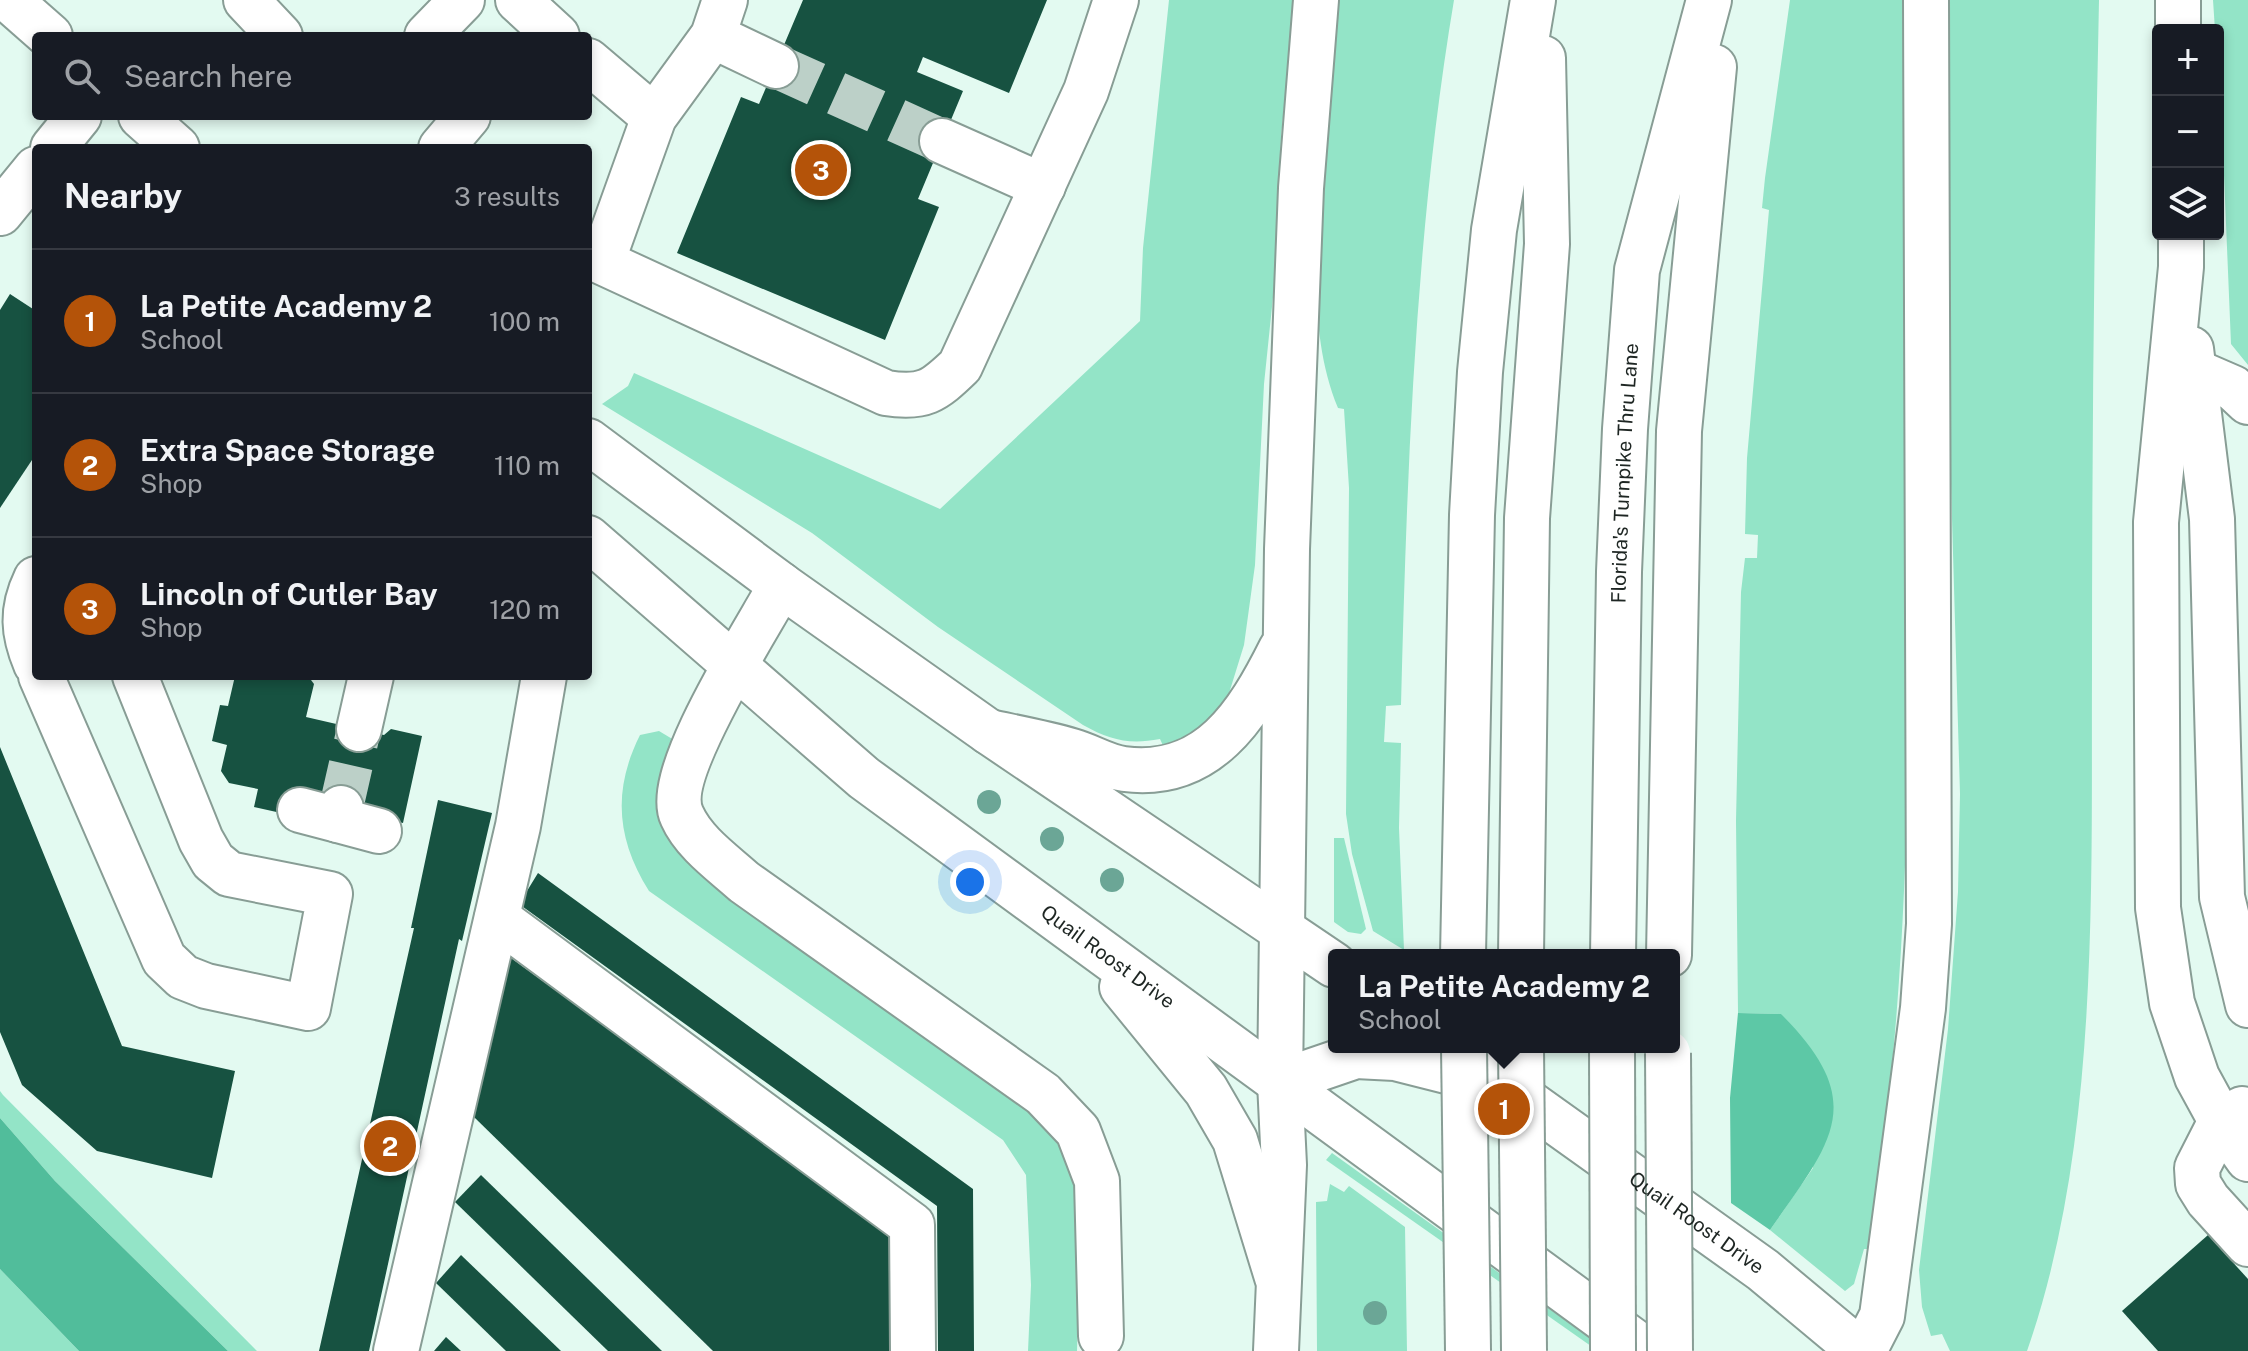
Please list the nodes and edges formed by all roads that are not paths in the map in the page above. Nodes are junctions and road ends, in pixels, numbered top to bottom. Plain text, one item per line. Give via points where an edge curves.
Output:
1 (9, 0) edge
2 (246, 0) edge
3 (462, 0) edge
4 (1116, 0) edge
5 (1316, 0) edge
6 (1533, 0) edge
7 (1542, 0) edge
8 (1709, 0) edge
9 (1721, 0) edge
10 (1926, 0) edge
11 (2178, 0) edge
12 (719, 18) edge
13 (2178, 24) edge
14 (45, 32) edge
15 (276, 32) edge
16 (431, 32) edge
17 (592, 64) edge
18 (776, 66) tunnel mouth
19 (654, 117) junction
20 (76, 120) edge
21 (146, 120) edge
22 (465, 120) edge
23 (942, 141) tunnel mouth
24 (56, 144) edge
25 (172, 144) edge
26 (444, 144) edge
27 (32, 174) edge
28 (1043, 186) junction
29 (0, 213) edge
30 (2181, 250) edge
31 (2183, 365) junction
32 (2248, 402) edge
33 (592, 444) edge
34 (592, 549) edge
35 (781, 585) junction
36 (32, 587) edge
37 (1284, 644) junction
38 (32, 651) edge
39 (735, 668) junction
40 (43, 680) edge
41 (137, 680) edge
42 (370, 680) edge
43 (543, 680) edge
44 (359, 729) tunnel mouth
45 (989, 732) junction
46 (2222, 897) junction
47 (2158, 908) junction
48 (497, 918) junction
49 (1283, 929) junction
50 (1083, 940) junction
51 (1462, 948) edge
52 (1521, 949) edge
53 (1613, 949) edge
54 (1669, 949) edge
55 (1328, 961) edge
56 (2248, 1005) edge
57 (1464, 1053) edge
58 (1471, 1053) edge
59 (1612, 1053) edge
60 (1668, 1053) edge
61 (1514, 1066) edge
62 (1280, 1082) junction
63 (2234, 1114) edge
64 (2248, 1159) edge
65 (2248, 1244) edge
66 (1277, 1277) junction
67 (1101, 1336) dead end
68 (396, 1351) edge
69 (913, 1351) edge
70 (1276, 1351) edge
71 (1468, 1351) edge
72 (1524, 1351) edge
73 (1613, 1351) edge
74 (1647, 1351) edge
75 (1670, 1351) edge
76 (1862, 1351) edge

1 - 14 main road
2 - 15 main road
3 - 16 main road
4 - 28 main road via 1086,91
5 - 37 main road via 1301,188
6 - 51 main road via 1494,230 1480,372
7 - 52 main road via 1547,244 1527,518
8 - 53 main road, Florida's Turnpike Thru Lane via 1637,270 1619,572
9 - 54 main road via 1679,431
10 - 76 main road via 1929,924 1923,1008 1882,1316
11 - 13 main road
12 - 18 main road
12 - 19 main road
17 - 19 main road
19 - 28 main road via 602,262 886,393 913,397 938,387 960,366
20 - 24 main road
21 - 25 main road
22 - 26 main road
23 - 28 main road
27 - 29 main road
30 - 31 main road
31 - 32 main road via 2233,388
31 - 46 main road via 2212,519
31 - 47 main road via 2156,522
33 - 35 main road
34 - 39 main road, Quail Roost Drive
35 - 39 main road
35 - 45 main road
36 - 38 main road via 23,622
37 - 45 main road via 1232,730 1192,759 1166,769 1122,769
37 - 49 main road
39 - 50 main road, Quail Roost Drive via 864,778
39 - 67 main road via 692,745 679,786 680,815 702,844 744,882 1043,1094 1078,1131 1097,1181
40 - 41 main road via 164,959 183,977 206,986 308,1008 330,894 229,874 213,861
42 - 44 main road
43 - 48 main road
45 - 49 main road
46 - 47 main road
46 - 56 main road
47 - 63 main road via 2172,1003 2197,1077
48 - 68 main road
48 - 69 main road via 912,1225
49 - 55 main road
49 - 62 main road
50 - 62 main road, Quail Roost Drive
50 - 66 main road via 1198,1081 1229,1129
57 - 71 main road, bridge
58 - 61 main road, Quail Roost Drive
59 - 73 main road, bridge
60 - 75 main road, bridge
61 - 62 main road via 1356,1056
61 - 72 main road, bridge
61 - 76 main road, Quail Roost Drive
62 - 66 main road via 1284,1165
62 - 74 main road, Quail Roost Drive
63 - 64 main road
63 - 65 main road via 2197,1168 2198,1184
66 - 70 main road

